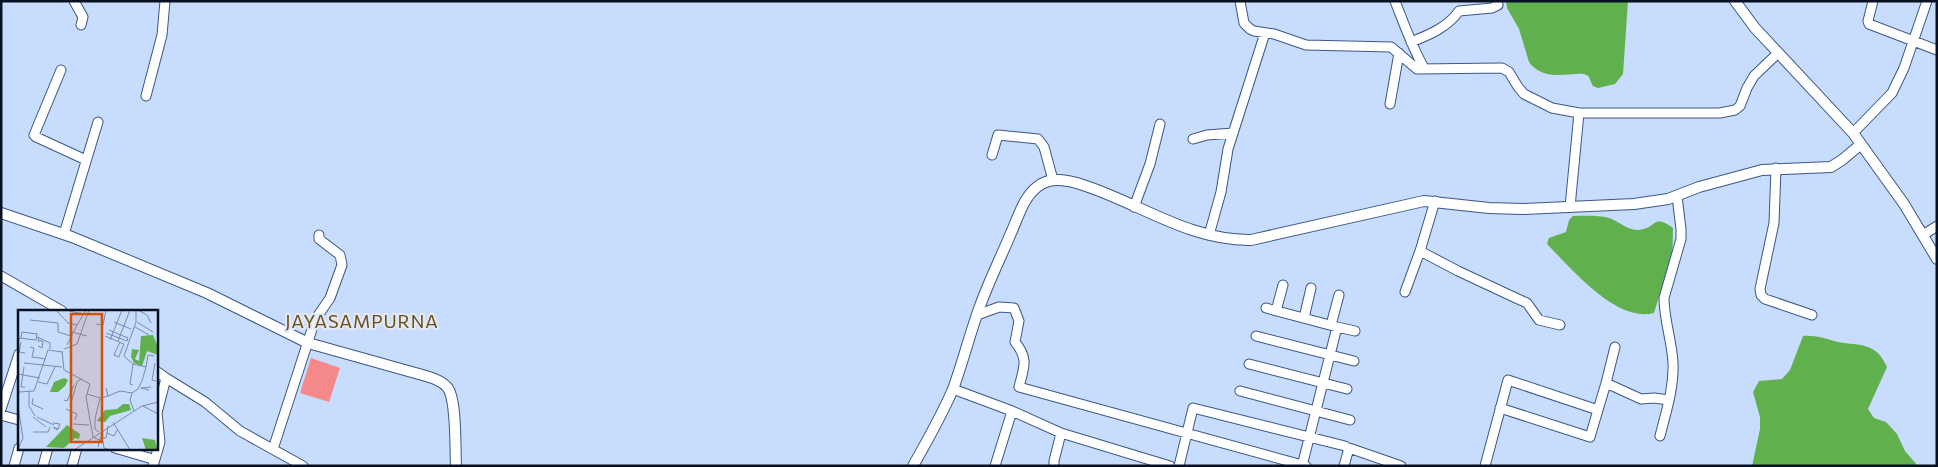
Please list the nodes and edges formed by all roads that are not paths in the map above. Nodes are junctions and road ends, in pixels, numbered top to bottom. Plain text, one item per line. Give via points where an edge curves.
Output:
1 (74, 1) edge
2 (165, 1) edge
3 (1240, 1) edge
4 (1395, 1) edge
5 (1497, 1) edge
6 (1735, 1) edge
7 (1873, 1) edge
8 (1927, 1) edge
9 (81, 24) dead end
10 (1265, 32) junction
11 (1411, 42) junction
12 (1913, 42) junction
13 (1937, 50) edge
14 (1778, 52) junction
15 (1398, 53) junction
16 (1424, 68) junction
17 (60, 70) dead end
18 (146, 96) dead end
19 (1390, 104) dead end
20 (1579, 113) junction
21 (98, 122) dead end
22 (1160, 124) dead end
23 (1233, 133) junction
24 (1853, 133) junction
25 (1193, 139) dead end
26 (1860, 145) junction
27 (992, 155) dead end
28 (86, 160) junction
29 (1776, 168) junction
30 (1052, 180) junction
31 (1677, 196) junction
32 (1435, 201) junction
33 (1134, 206) junction
34 (1570, 207) junction
35 (1, 213) edge
36 (1937, 226) edge
37 (64, 234) junction
38 (318, 235) dead end
39 (1209, 235) junction
40 (1923, 235) junction
41 (1420, 251) junction
42 (1937, 259) edge
43 (1, 276) edge
44 (1283, 285) dead end
45 (1311, 288) dead end
46 (1405, 292) dead end
47 (1339, 295) dead end
48 (1266, 308) dead end
49 (60, 310) edge
50 (1276, 311) junction
51 (976, 316) junction
52 (1812, 316) dead end
53 (1304, 318) junction
54 (1560, 325) dead end
55 (1334, 326) junction
56 (1355, 331) dead end
57 (1256, 336) dead end
58 (308, 343) junction
59 (1615, 346) dead end
60 (1330, 355) junction
61 (18, 357) edge
62 (1354, 361) dead end
63 (1249, 364) dead end
64 (158, 372) edge
65 (166, 378) junction
66 (1322, 383) junction
67 (1606, 383) junction
68 (952, 389) junction
69 (1347, 389) dead end
70 (1240, 392) dead end
71 (1669, 400) junction
72 (1500, 408) junction
73 (158, 409) edge
74 (1, 410) edge
75 (1598, 410) junction
76 (1012, 411) junction
77 (1315, 411) junction
78 (1, 415) edge
79 (18, 420) edge
80 (1350, 420) dead end
81 (158, 423) edge
82 (1061, 433) junction
83 (1188, 433) junction
84 (1660, 436) dead end
85 (1308, 438) junction
86 (158, 446) edge
87 (1345, 446) dead end
88 (273, 449) junction
89 (18, 450) edge
90 (47, 450) edge
91 (76, 450) edge
92 (120, 450) edge
93 (156, 450) edge
94 (1374, 461) edge
95 (151, 462) edge
96 (1304, 465) edge
97 (14, 466) edge
98 (43, 466) edge
99 (72, 466) edge
100 (303, 466) edge
101 (456, 466) edge
102 (913, 466) edge
103 (995, 466) edge
104 (1054, 466) edge
105 (1170, 466) edge
106 (1179, 466) edge
107 (1344, 466) edge
108 (1401, 466) edge
109 (1485, 466) edge

1 - 9 street via 83,17
2 - 18 street via 162,35
3 - 10 street via 1246,26
4 - 11 street
5 - 11 street via 1498,5 1492,8 1459,11 1443,28
6 - 14 street
7 - 12 street via 1869,24
8 - 12 street
10 - 15 street via 1306,45 1392,47
10 - 23 street
11 - 16 street
12 - 13 street
12 - 24 street via 1892,94
14 - 20 street via 1754,76 1742,104 1735,110 1720,113
14 - 24 street
15 - 16 street via 1417,69
15 - 19 street
16 - 20 street via 1502,68 1509,72 1524,94 1552,108
17 - 28 street via 34,134 36,138
20 - 34 street
21 - 28 street
22 - 33 street via 1150,164
23 - 25 street
23 - 39 street
24 - 26 street
26 - 29 street via 1831,167
26 - 40 street
27 - 30 street via 998,136 1038,139 1044,147
28 - 37 street
29 - 31 street via 1743,174
29 - 52 street via 1774,223 1761,295
30 - 33 street via 1083,185
30 - 51 street via 1037,186 1028,197
31 - 34 street via 1634,204
31 - 71 street via 1681,239 1664,298 1673,361
32 - 34 street via 1501,209
32 - 39 street via 1251,240
32 - 41 street
33 - 39 street
35 - 37 street
36 - 40 street
37 - 58 street via 207,293
38 - 58 street via 340,255 342,265
40 - 42 street
41 - 46 street
41 - 54 street via 1526,304 1539,320
43 - 49 street
44 - 50 street
45 - 53 street
47 - 55 street
48 - 50 street
50 - 53 street
51 - 68 street
51 - 83 street via 999,308 1014,308 1019,321 1015,342 1026,362 1018,387
53 - 55 street
55 - 56 street
55 - 60 street
57 - 60 street
58 - 88 street
58 - 101 street via 426,376 447,387 452,400
59 - 67 street
60 - 62 street
60 - 66 street
61 - 74 street
63 - 66 street
64 - 65 street
65 - 73 street
65 - 88 street via 205,402 240,431
66 - 69 street
66 - 77 street
67 - 71 street via 1640,399
67 - 75 street
68 - 76 street
68 - 102 street
70 - 77 street
71 - 84 street
72 - 75 street via 1590,437
72 - 75 street via 1508,380
72 - 109 street
76 - 82 street
76 - 103 street
77 - 80 street
77 - 85 street
78 - 79 street
81 - 86 street
82 - 104 street
82 - 105 street
83 - 85 street via 1193,408
83 - 96 street
83 - 106 street
85 - 87 street
85 - 96 street
88 - 100 street
89 - 97 street
90 - 98 street
91 - 99 street
92 - 95 street
93 - 95 street
94 - 107 street via 1349,448
94 - 108 street

